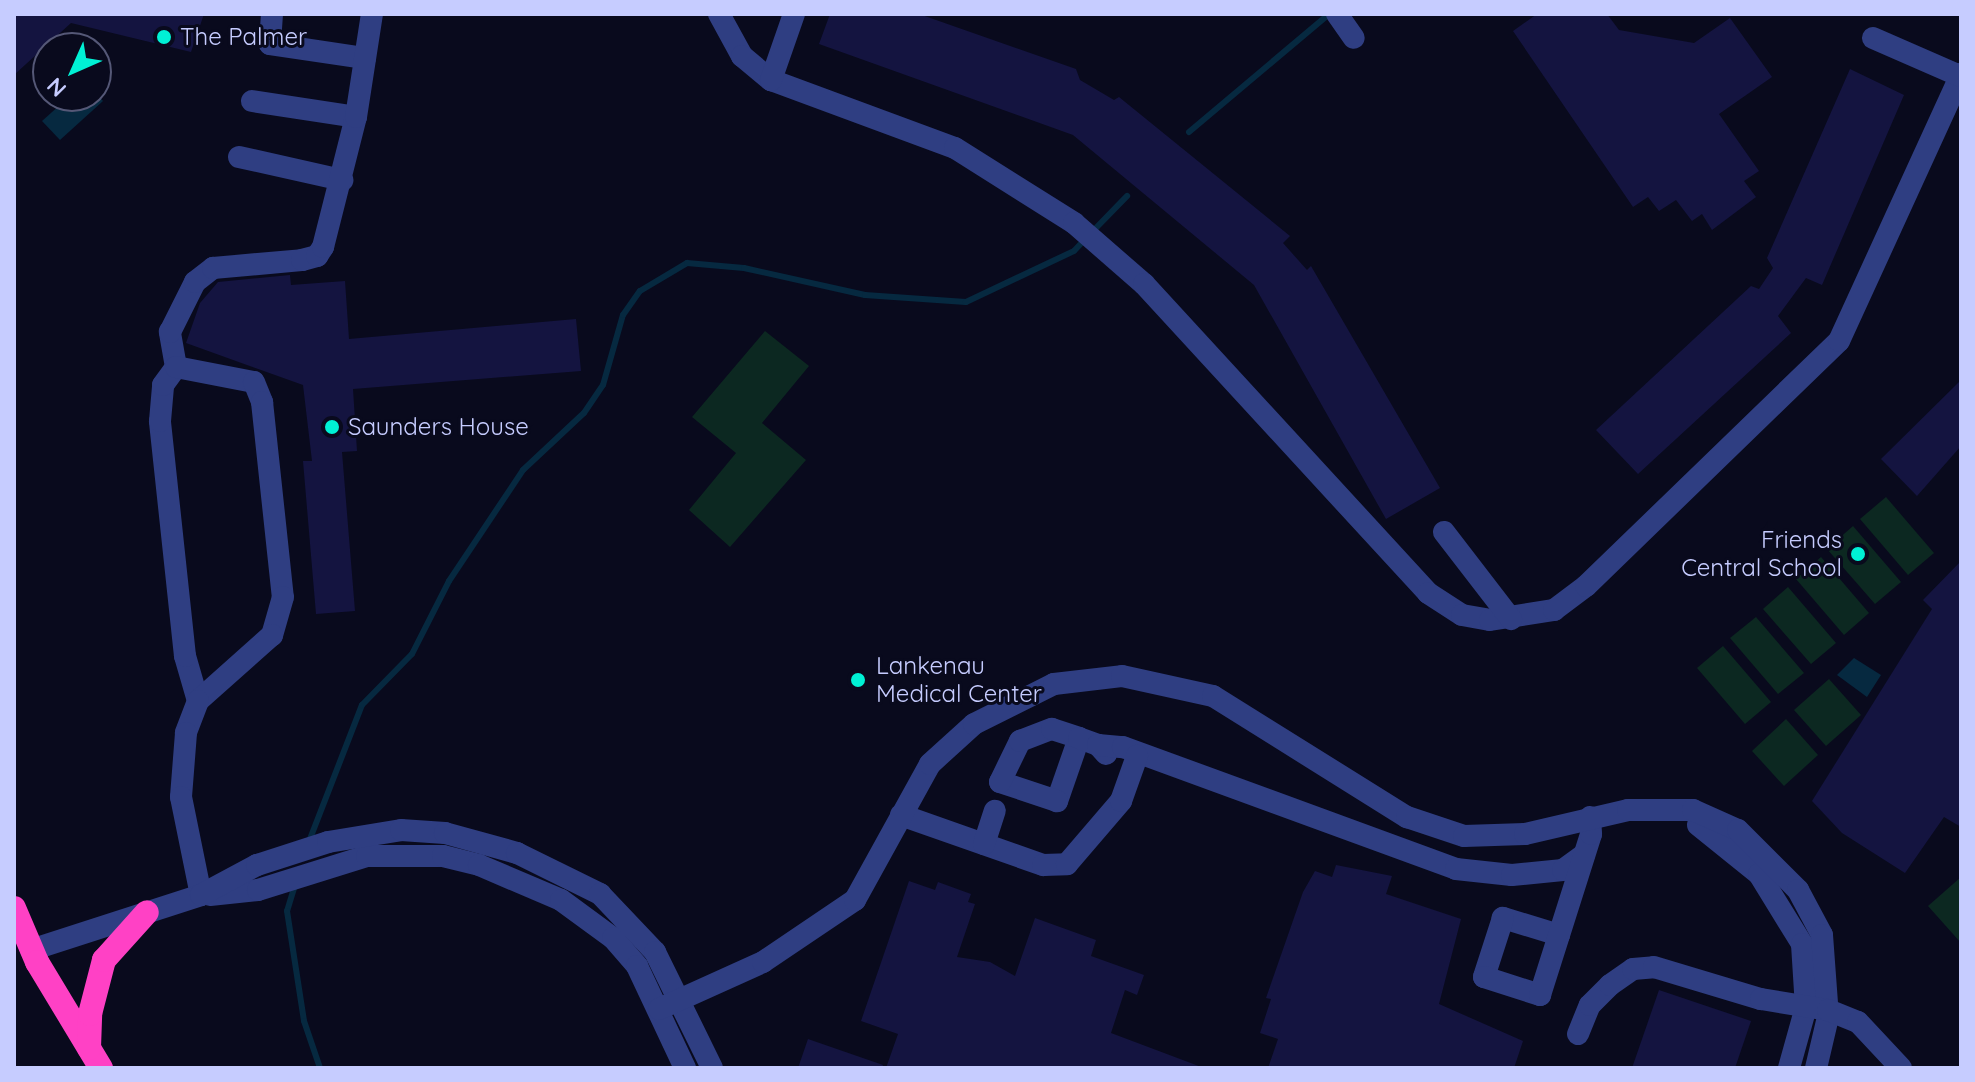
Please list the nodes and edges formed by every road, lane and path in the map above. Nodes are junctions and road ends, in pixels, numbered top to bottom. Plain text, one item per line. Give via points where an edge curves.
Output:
1 (272, 14) edge
2 (372, 14) edge
3 (719, 14) edge
4 (794, 14) edge
5 (1337, 14) edge
6 (1354, 38) dead end
7 (1873, 38) dead end
8 (365, 58) junction
9 (1960, 75) edge
10 (771, 80) junction
11 (252, 101) dead end
12 (356, 117) junction
13 (239, 157) dead end
14 (342, 180) junction
15 (176, 367) junction
16 (1444, 532) dead end
17 (1511, 619) junction
18 (198, 701) junction
19 (1089, 741) dead end
20 (1137, 756) junction
21 (995, 811) dead end
22 (901, 815) junction
23 (1590, 817) junction
24 (984, 844) junction
25 (1584, 855) junction
26 (201, 895) junction
27 (14, 908) edge
28 (147, 912) junction
29 (1559, 935) dead end
30 (31, 950) junction
31 (683, 998) junction
32 (1817, 1008) junction
33 (659, 1009) junction
34 (1578, 1034) dead end
35 (95, 1058) edge
36 (1894, 1066) edge
37 (685, 1068) edge
38 (712, 1068) edge
39 (1789, 1068) edge
40 (1816, 1068) edge

1 - 8 lane via 270,44
2 - 8 lane
3 - 10 lane via 742,56
4 - 10 lane
5 - 6 lane
7 - 9 lane
8 - 12 lane
9 - 17 lane via 1839,341 1586,586 1554,610
10 - 17 lane via 955,148 1074,223 1097,241 1428,593 1462,615
11 - 12 lane
12 - 14 lane
13 - 14 lane
14 - 15 lane via 317,256 213,268 195,282 170,332
15 - 18 lane via 163,385 160,421 185,656
15 - 18 lane via 254,382 262,402 283,597 272,635
16 - 17 lane
18 - 26 lane via 182,755 181,797
19 - 20 lane via 1118,760
20 - 24 lane via 1121,801 1067,864 1043,865
20 - 25 lane via 1456,869 1512,875 1563,870
21 - 24 lane
22 - 23 lane via 930,764 1001,705 1054,684 1122,676 1213,696 1407,817 1437,829 1493,838
22 - 24 lane
22 - 31 lane via 869,881 836,917 763,962
23 - 25 lane
23 - 32 lane via 1664,809 1728,843 1777,898 1802,944
25 - 29 lane
26 - 28 lane
26 - 31 lane via 257,865 328,842 401,830 445,833 568,874 626,918
26 - 33 lane via 258,890 378,855 443,856 532,887 613,938
27 - 30 highway
28 - 30 lane
28 - 35 highway via 104,960
30 - 35 highway
31 - 33 lane
31 - 38 lane
32 - 34 lane via 1698,977 1633,969 1590,1005
32 - 36 lane via 1858,1022
32 - 39 lane
32 - 40 lane
33 - 37 lane

